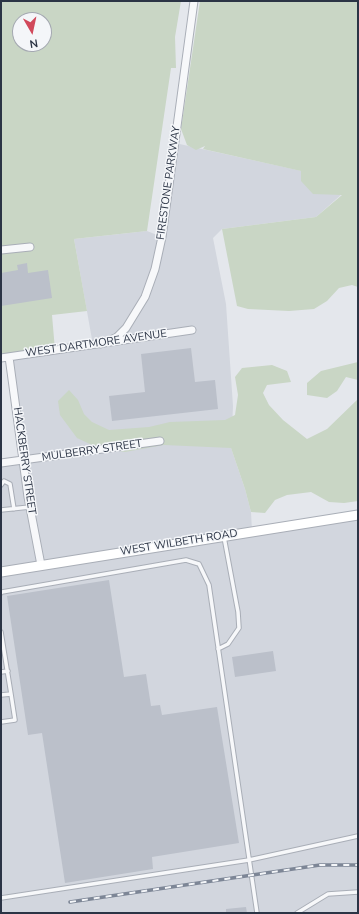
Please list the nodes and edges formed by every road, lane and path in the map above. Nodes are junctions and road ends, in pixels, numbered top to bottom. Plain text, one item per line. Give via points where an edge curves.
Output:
1 (194, 1) edge
2 (30, 247) dead end
3 (1, 250) edge
4 (192, 330) dead end
5 (101, 344) junction
6 (9, 357) junction
7 (1, 358) edge
8 (160, 441) dead end
9 (23, 460) junction
10 (1, 463) edge
11 (1, 485) edge
12 (30, 507) junction
13 (14, 509) junction
14 (1, 510) edge
15 (358, 515) edge
16 (224, 536) junction
17 (41, 565) junction
18 (1, 572) edge
19 (1, 593) edge
20 (1, 632) edge
21 (218, 649) junction
22 (2, 650) edge
23 (8, 671) junction
24 (1, 672) edge
25 (11, 694) junction
26 (1, 695) edge
27 (1, 722) edge
28 (358, 836) edge
29 (249, 860) junction
30 (358, 892) edge
31 (1, 898) edge
32 (257, 913) edge
33 (297, 913) edge

1 - 5 street, FIRESTONE PARKWAY via 162,237 155,269 145,296 126,328 117,338
2 - 3 street
4 - 5 street, WEST DARTMORE AVENUE
5 - 6 street, WEST DARTMORE AVENUE
6 - 7 street, WEST DARTMORE AVENUE
6 - 9 street, HACKBERRY STREET
8 - 9 street, MULBERRY STREET
9 - 10 street, MULBERRY STREET
9 - 12 street, HACKBERRY STREET
11 - 13 lane via 4,482 10,484
12 - 13 lane
12 - 17 street, HACKBERRY STREET
13 - 14 lane
15 - 16 main road, WEST WILBETH ROAD
16 - 17 main road, WEST WILBETH ROAD
16 - 21 lane via 239,628 228,644
17 - 18 main road, WEST WILBETH ROAD
19 - 21 lane via 186,560 199,564 205,573
20 - 22 lane
21 - 29 lane
22 - 23 lane
23 - 24 lane
23 - 25 lane
25 - 26 lane
25 - 27 lane via 15,720
28 - 29 lane
29 - 31 lane
29 - 32 lane
30 - 33 lane via 328,894

